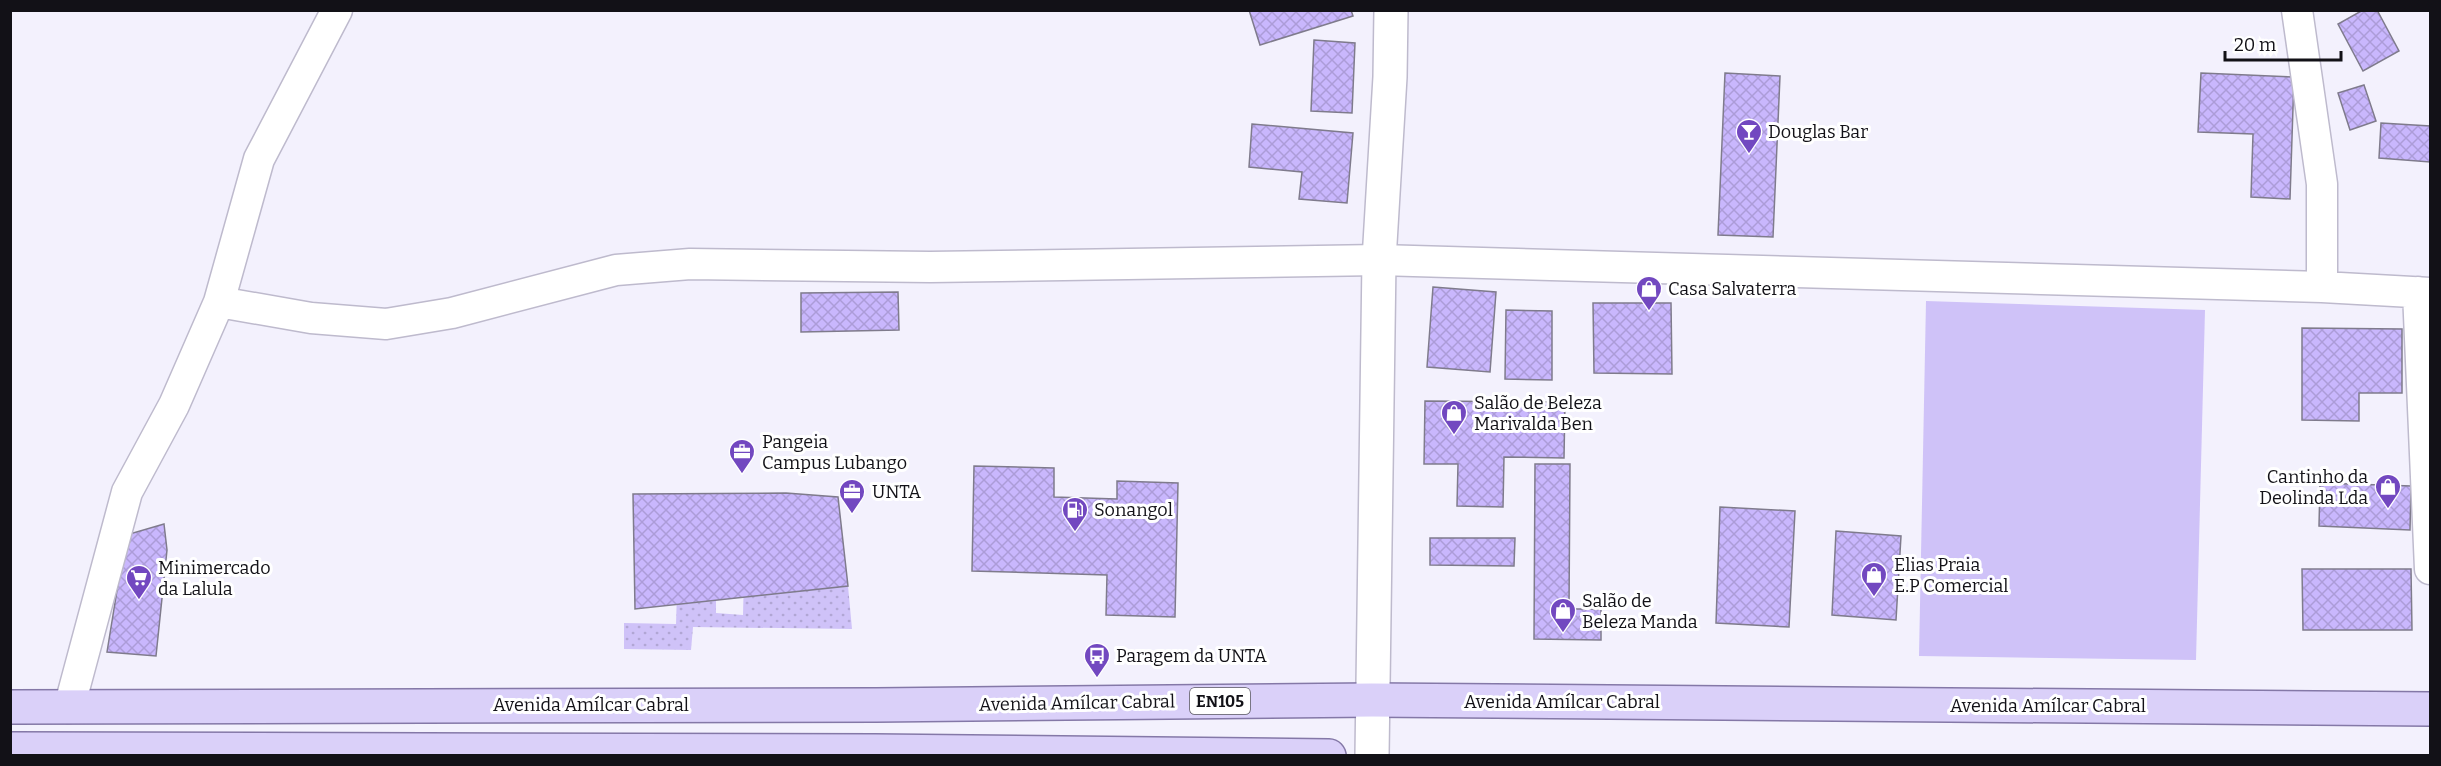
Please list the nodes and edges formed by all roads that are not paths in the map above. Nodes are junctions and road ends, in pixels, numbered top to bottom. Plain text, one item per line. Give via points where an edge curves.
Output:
1 (337, 10) edge
2 (1391, 10) edge
3 (2297, 10) edge
4 (1379, 260) junction
5 (2322, 287) junction
6 (2424, 292) edge
7 (219, 302) junction
8 (2430, 569) edge
9 (1372, 700) junction
10 (10, 707) edge
11 (69, 708) junction
12 (2430, 709) edge
13 (10, 749) edge
14 (1329, 756) edge
15 (1372, 756) edge

1 - 7 street via 259,159
2 - 4 street
3 - 5 street via 2322,184
4 - 5 street
4 - 7 street via 930,267 690,264 616,270 452,313 386,324 311,318
4 - 9 street
5 - 6 street
6 - 8 street
7 - 11 street via 174,405 127,492
9 - 11 main road, Avenida Amílcar Cabral / EN105
9 - 12 main road, Avenida Amílcar Cabral / EN105
9 - 15 street
10 - 11 main road, Avenida Amílcar Cabral / EN105
13 - 14 main road

